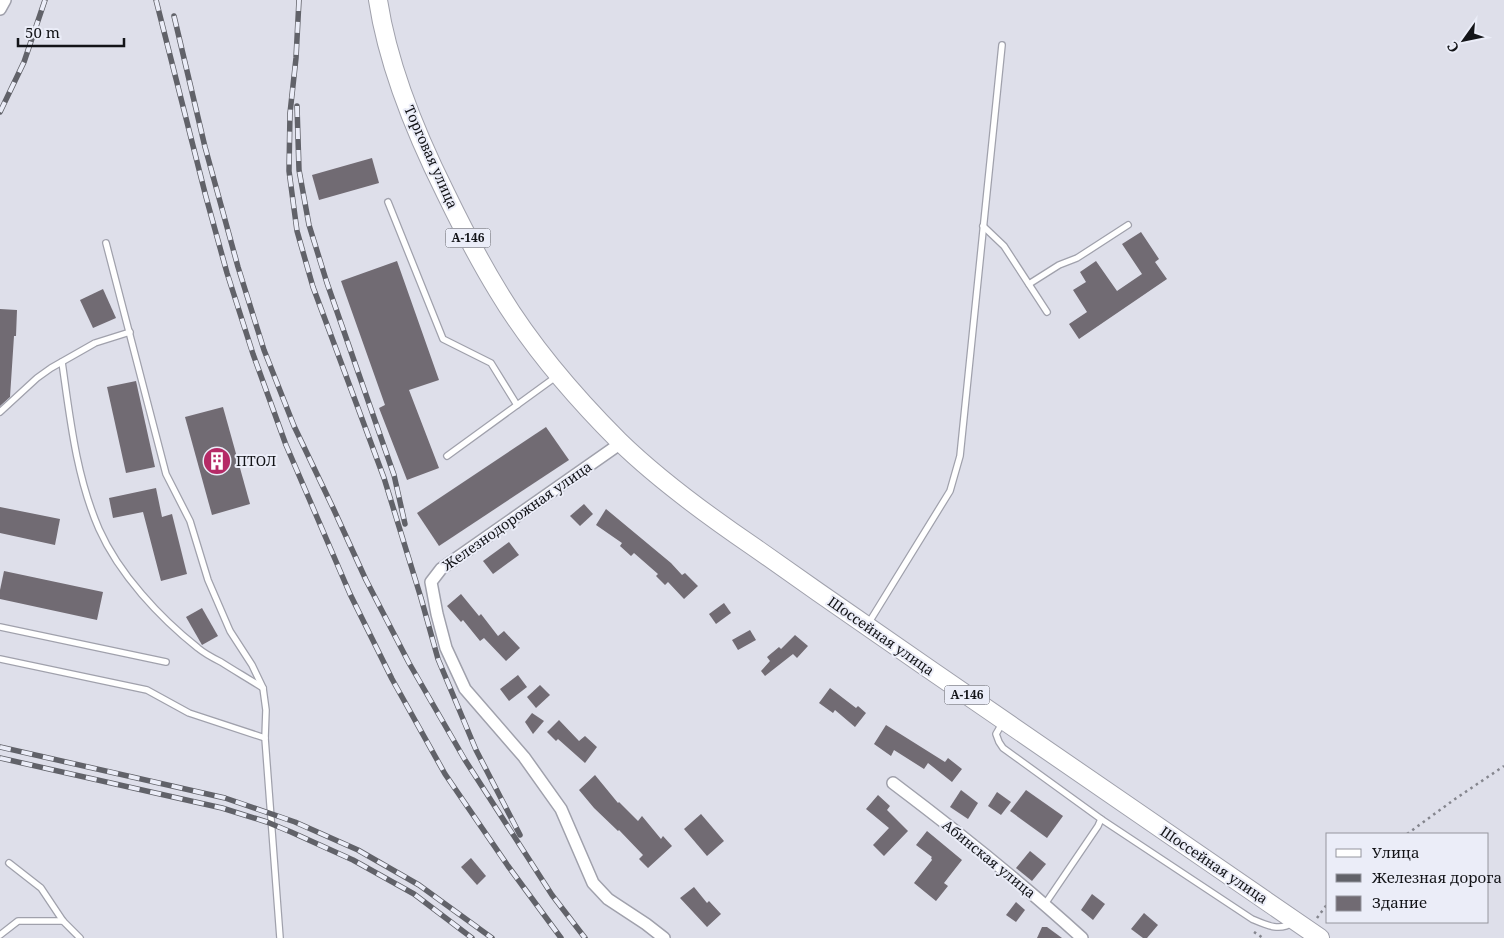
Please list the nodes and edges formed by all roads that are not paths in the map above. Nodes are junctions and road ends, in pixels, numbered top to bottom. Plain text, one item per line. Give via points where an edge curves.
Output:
1 (5, 0) edge
2 (378, 0) edge
3 (0, 9) edge
4 (1002, 45) dead end
5 (388, 202) dead end
6 (1128, 225) dead end
7 (983, 226) junction
8 (106, 242) dead end
9 (1029, 284) junction
10 (1046, 312) dead end
11 (130, 332) junction
12 (62, 362) junction
13 (559, 374) junction
14 (517, 405) junction
15 (0, 412) edge
16 (621, 443) junction
17 (447, 456) dead end
18 (867, 626) junction
19 (0, 627) edge
20 (0, 659) edge
21 (166, 662) dead end
22 (263, 688) junction
23 (1004, 721) junction
24 (265, 738) junction
25 (893, 783) dead end
26 (1101, 819) junction
27 (9, 863) dead end
28 (1045, 904) junction
29 (1295, 920) junction
30 (63, 921) junction
31 (0, 935) edge
32 (80, 938) edge
33 (280, 938) edge
34 (664, 938) edge
35 (1082, 938) edge
36 (1320, 938) edge

1 - 3 street
2 - 13 highway, Торговая улица / А-146 via 392,59 432,165 499,293
4 - 7 lane
5 - 14 lane via 443,339 491,363
6 - 9 lane
7 - 9 lane via 1004,246
7 - 18 lane via 960,456 950,491
8 - 11 lane
9 - 10 lane
11 - 12 lane via 95,343
11 - 22 lane via 166,474 190,521 208,580 230,631
12 - 15 lane via 37,378
12 - 22 lane via 74,445 86,492 116,561 155,607 193,644
13 - 14 lane
13 - 16 highway, Торговая улица / А-146
14 - 17 lane
16 - 18 highway, Шоссейная улица / А-146 via 720,523
16 - 34 street, Железнодорожная улица via 440,569 431,582 446,648 465,689 524,757 561,809 593,883 608,900
18 - 23 highway, Шоссейная улица / А-146
19 - 21 lane
20 - 24 lane via 147,690 189,713
22 - 24 lane
23 - 26 lane via 996,734 1003,748
23 - 29 highway, Шоссейная улица / А-146
24 - 33 lane
25 - 28 street, Абинская улица
26 - 28 lane
26 - 29 lane via 1252,919 1279,928
27 - 30 lane via 41,888
28 - 35 street, Абинская улица
29 - 36 highway, Шоссейная улица / А-146
30 - 31 lane via 18,921
30 - 32 lane

